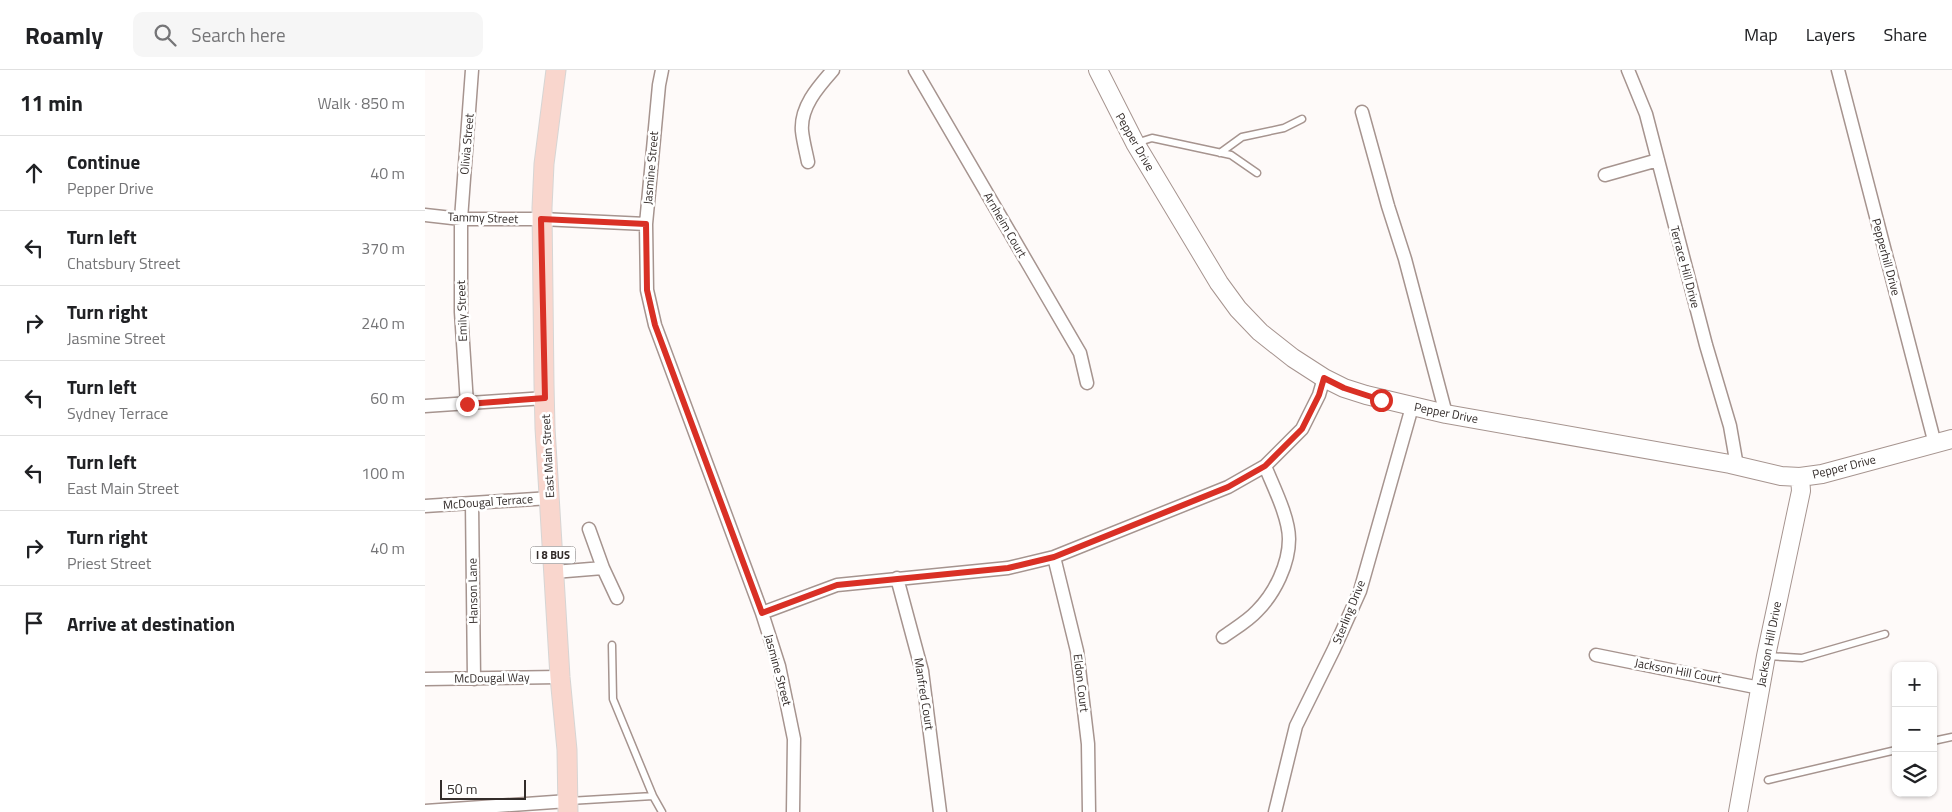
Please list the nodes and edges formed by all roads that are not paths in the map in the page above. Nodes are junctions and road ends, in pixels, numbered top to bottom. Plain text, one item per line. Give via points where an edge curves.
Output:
1 (472, 70) edge
2 (556, 70) edge
3 (662, 70) edge
4 (833, 70) edge
5 (915, 70) edge
6 (1098, 70) edge
7 (1628, 70) edge
8 (1838, 70) edge
9 (1362, 112) dead end
10 (1302, 120) dead end
11 (1135, 143) junction
12 (1220, 153) junction
13 (1658, 160) junction
14 (808, 162) dead end
15 (1257, 172) dead end
16 (1605, 175) dead end
17 (425, 215) edge
18 (461, 219) junction
19 (541, 219) junction
20 (646, 224) junction
21 (1324, 378) junction
22 (1087, 383) dead end
23 (545, 398) junction
24 (467, 404) junction
25 (425, 406) edge
26 (1412, 407) junction
27 (1447, 414) junction
28 (1952, 439) edge
29 (1935, 444) junction
30 (1265, 466) junction
31 (1737, 466) junction
32 (1800, 477) junction
33 (550, 498) junction
34 (472, 503) junction
35 (425, 506) edge
36 (589, 529) dead end
37 (1054, 557) junction
38 (603, 568) junction
39 (554, 572) junction
40 (897, 578) junction
41 (617, 598) dead end
42 (762, 613) junction
43 (1885, 634) dead end
44 (1223, 636) dead end
45 (612, 645) dead end
46 (1596, 655) dead end
47 (1766, 656) junction
48 (560, 677) junction
49 (474, 678) junction
50 (425, 679) edge
51 (1760, 688) junction
52 (1952, 737) edge
53 (1937, 740) edge
54 (1892, 751) edge
55 (1768, 780) dead end
56 (653, 796) junction
57 (568, 806) edge
58 (425, 811) edge
59 (662, 812) edge
60 (793, 812) edge
61 (940, 812) edge
62 (1089, 812) edge
63 (1275, 812) edge
64 (1738, 812) edge

1 - 18 street, Olivia Street
2 - 19 main road, East Main Street / I 8 BUS via 544,164
3 - 20 street, Jasmine Street
4 - 14 street via 807,106 802,129
5 - 22 street, Arnheim Court via 1080,353
6 - 11 street, Pepper Drive
7 - 13 street, Terrace Hill Drive via 1646,114
8 - 29 street, Pepperhill Drive
9 - 27 street
10 - 12 lane via 1285,128 1241,137
11 - 12 lane via 1152,138
11 - 21 street, Pepper Drive via 1211,272 1238,309 1278,347
12 - 15 lane via 1231,155
13 - 16 street
13 - 31 street, Terrace Hill Drive via 1730,426
17 - 18 street, Tammy Street
18 - 19 street, Tammy Street
18 - 24 street, Emily Street via 461,312
19 - 20 street, Tammy Street
19 - 23 main road, East Main Street / I 8 BUS
20 - 42 street, Jasmine Street via 647,290 655,325
21 - 26 street, Pepper Drive via 1344,388
21 - 30 street via 1302,429
23 - 24 street
23 - 33 main road, East Main Street / I 8 BUS
24 - 25 street
26 - 27 street, Pepper Drive
26 - 63 street, Sterling Drive via 1360,591 1296,726
27 - 31 street, Pepper Drive
28 - 29 street, Pepper Drive
29 - 32 street, Pepper Drive via 1832,472
30 - 37 street via 1228,487
30 - 44 street via 1282,508 1289,538 1285,562 1273,592 1257,612
31 - 32 street, Pepper Drive
32 - 47 street, Jackson Hill Drive via 1801,491
33 - 34 street, McDougal Terrace
33 - 39 main road, East Main Street / I 8 BUS
34 - 35 street, McDougal Terrace
34 - 49 street, Hanson Lane
36 - 38 street
37 - 40 street via 1008,568
37 - 62 street, Eldon Court via 1077,651 1088,744
38 - 39 street
38 - 41 street
39 - 48 main road, East Main Street / I 8 BUS
40 - 42 street via 837,585
40 - 61 street, Manfred Court via 923,672
42 - 60 street, Jasmine Street via 779,666 793,739
43 - 47 lane via 1802,658
45 - 56 lane via 613,699
46 - 51 street, Jackson Hill Court
47 - 51 street, Jackson Hill Drive
48 - 49 street, McDougal Way
48 - 57 main road, East Main Street / I 8 BUS
49 - 50 street, McDougal Way
51 - 64 street, Jackson Hill Drive
52 - 53 lane
54 - 55 lane
56 - 57 lane
56 - 59 lane
57 - 58 street

